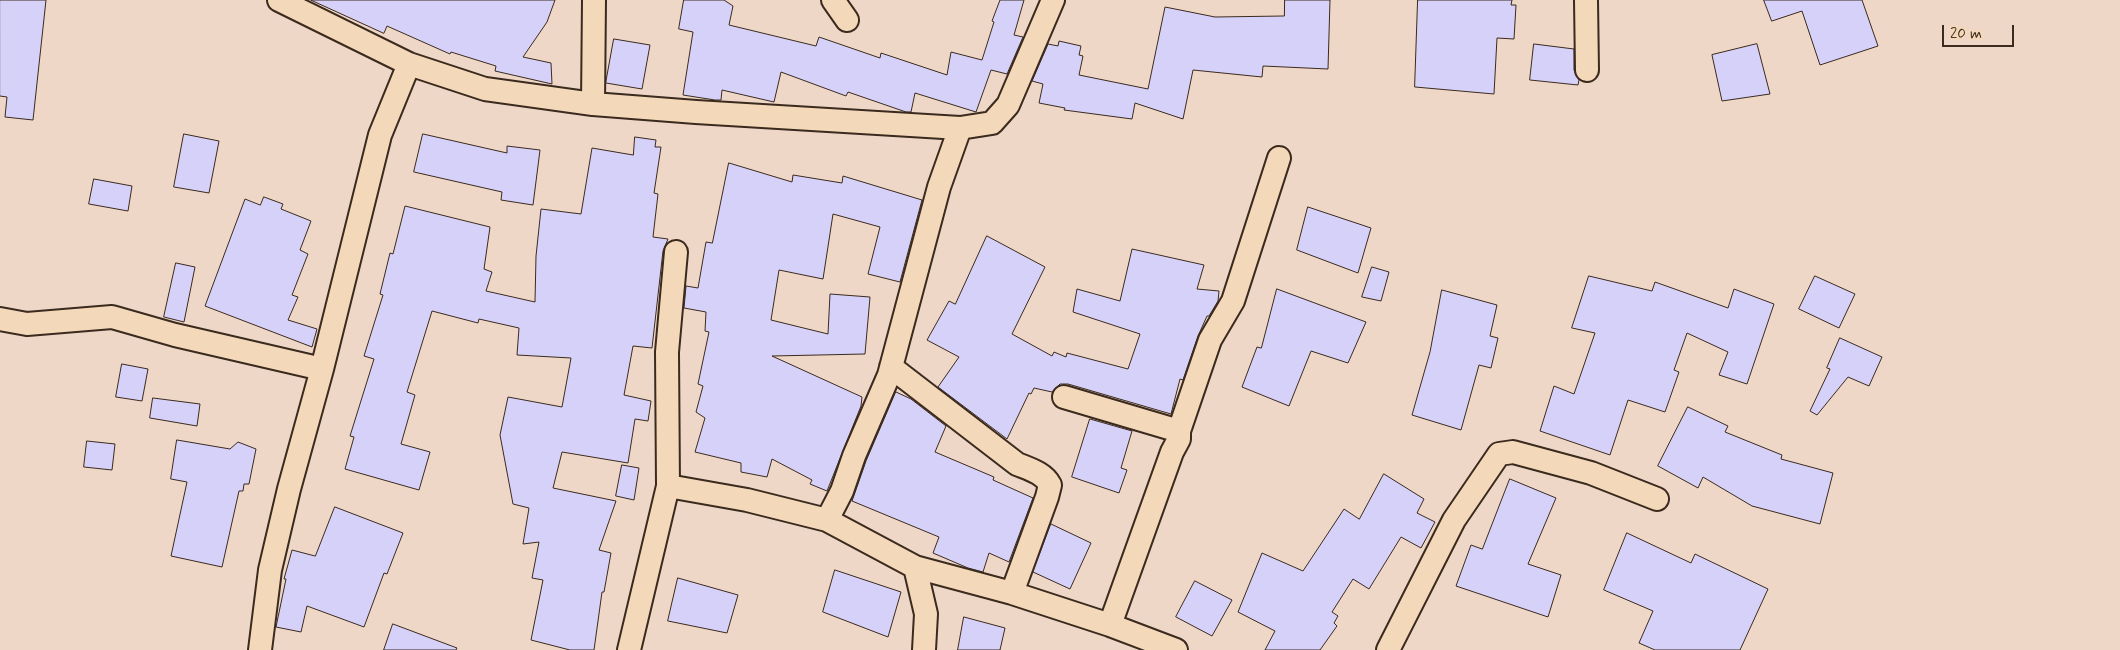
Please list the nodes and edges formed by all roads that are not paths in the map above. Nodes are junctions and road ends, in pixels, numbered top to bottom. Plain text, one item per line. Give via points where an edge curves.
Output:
1 (279, 0) edge
2 (594, 0) edge
3 (833, 0) edge
4 (1053, 0) edge
5 (1586, 0) edge
6 (847, 20) dead end
7 (409, 64) junction
8 (1587, 70) dead end
9 (594, 104) junction
10 (960, 128) junction
11 (1280, 158) dead end
12 (676, 252) dead end
13 (0, 319) edge
14 (892, 367) junction
15 (322, 368) junction
16 (1064, 397) dead end
17 (1179, 431) junction
18 (668, 486) junction
19 (1657, 499) dead end
20 (827, 520) junction
21 (916, 568) junction
22 (1012, 593) junction
23 (1110, 625) junction
24 (260, 650) edge
25 (629, 650) edge
26 (924, 650) edge
27 (1176, 650) edge
28 (1388, 650) edge

1 - 7 street
2 - 9 street
3 - 6 street
4 - 10 street via 1008,105 992,123
5 - 8 street
7 - 9 street via 485,89
7 - 15 street via 380,135
9 - 10 street
10 - 14 street via 939,186
11 - 17 street via 1233,301 1210,340
12 - 18 street via 666,352
13 - 15 street via 27,324 112,317 175,335
14 - 20 street
14 - 22 street via 1017,464 1048,480 1047,497
15 - 24 street via 270,570
16 - 17 street
17 - 23 street via 1179,439
18 - 20 street via 747,500
18 - 25 street
19 - 28 street via 1591,474 1513,452 1499,454 1454,520
20 - 21 street
21 - 22 street
21 - 26 street via 926,614
22 - 23 street
23 - 27 street

